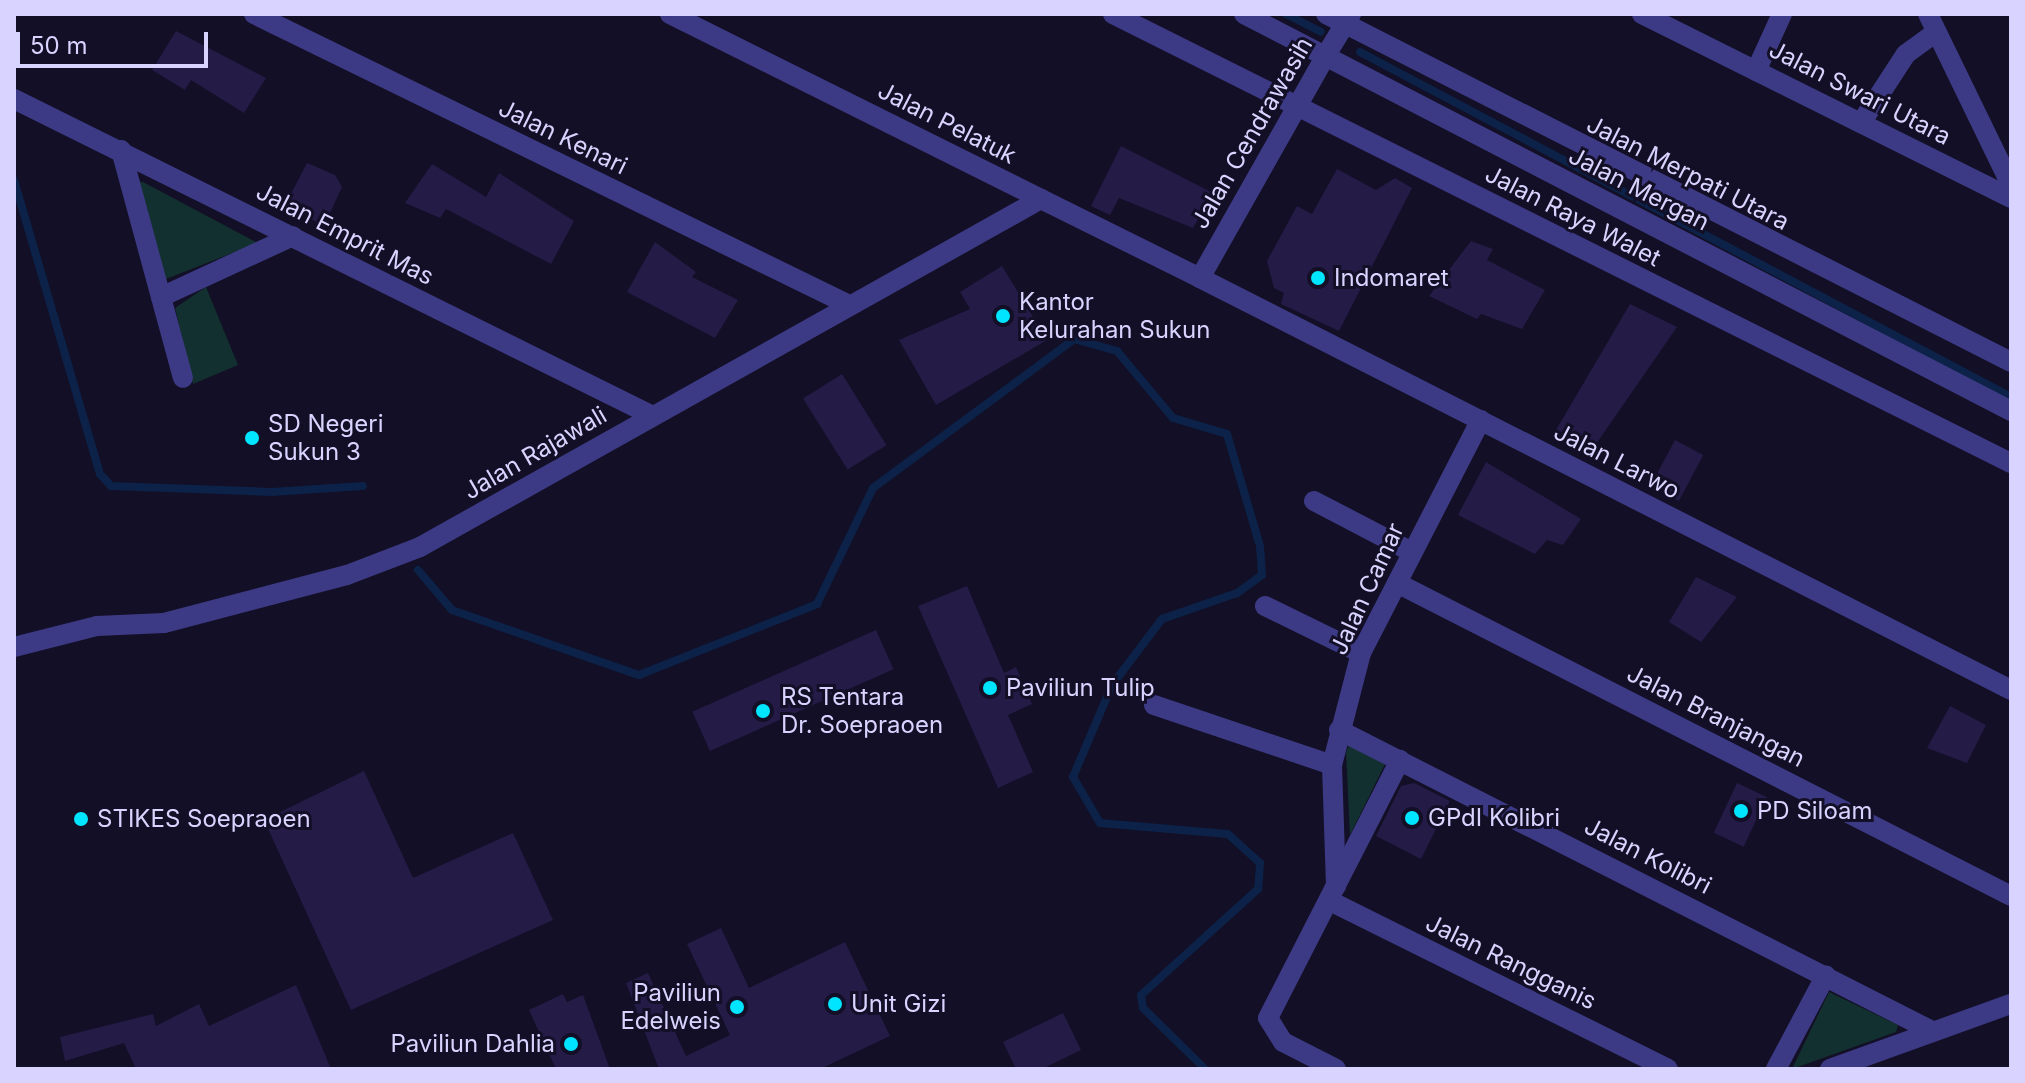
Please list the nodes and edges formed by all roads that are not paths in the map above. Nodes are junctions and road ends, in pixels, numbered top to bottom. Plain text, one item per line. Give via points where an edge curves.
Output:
1 (254, 14) edge
2 (670, 14) edge
3 (1113, 14) edge
4 (1244, 14) edge
5 (1326, 14) edge
6 (1643, 14) edge
7 (1782, 14) edge
8 (1348, 19) edge
9 (1932, 23) edge
10 (1326, 55) junction
11 (1756, 71) junction
12 (14, 99) edge
13 (1296, 106) junction
14 (1861, 123) junction
15 (121, 150) junction
16 (2011, 185) edge
17 (2011, 198) edge
18 (1041, 199) junction
19 (293, 236) junction
20 (1200, 278) junction
21 (161, 297) junction
22 (849, 305) junction
23 (2011, 362) edge
24 (183, 378) dead end
25 (2011, 411) edge
26 (653, 416) junction
27 (1481, 420) junction
28 (2011, 463) edge
29 (1314, 501) dead end
30 (1412, 552) junction
31 (1397, 583) junction
32 (1265, 606) dead end
33 (14, 647) edge
34 (1361, 653) junction
35 (2011, 690) edge
36 (1154, 705) dead end
37 (1339, 730) junction
38 (1400, 760) junction
39 (1332, 765) junction
40 (1333, 894) junction
41 (2011, 896) edge
42 (1826, 975) junction
43 (2011, 1004) edge
44 (1932, 1031) junction
45 (1336, 1069) edge
46 (1668, 1069) edge
47 (1776, 1069) edge
48 (1830, 1069) edge

1 - 22 street, Jalan Kenari
2 - 18 street, Jalan Pelatuk
3 - 13 street, Jalan Raya Walet
4 - 10 street, Jalan Mergan
5 - 8 street, Jalan Merpati Utara
6 - 11 street, Jalan Swari Utara
7 - 11 street
8 - 10 street, Jalan Cendrawasih
8 - 23 street, Jalan Merpati Utara
9 - 14 street
9 - 16 street
10 - 13 street, Jalan Cendrawasih
10 - 25 street, Jalan Mergan
11 - 14 street, Jalan Swari Utara
12 - 15 street, Jalan Emprit Mas
13 - 20 street, Jalan Cendrawasih
13 - 28 street, Jalan Raya Walet
14 - 17 street, Jalan Swari Utara
15 - 19 street, Jalan Emprit Mas
15 - 21 street
18 - 20 street, Jalan Pelatuk
18 - 22 street, Jalan Rajawali
19 - 21 street
19 - 26 street, Jalan Emprit Mas
20 - 27 street, Jalan Larwo
21 - 24 street
22 - 26 street, Jalan Rajawali
26 - 33 street, Jalan Rajawali via 426,544 347,575 164,623 97,626
27 - 30 street, Jalan Camar
27 - 35 street, Jalan Larwo
29 - 30 street
30 - 31 street, Jalan Camar
31 - 34 street, Jalan Camar
31 - 41 street, Jalan Branjangan
32 - 34 street
34 - 37 street, Jalan Camar
36 - 39 street
37 - 38 street, Jalan Kolibri
37 - 39 street, Jalan Camar
38 - 40 street
38 - 42 street, Jalan Kolibri
39 - 40 street, Jalan Camar
40 - 45 street via 1268,1018 1283,1042
40 - 46 street, Jalan Rangganis
42 - 44 street, Jalan Kolibri
42 - 47 street
43 - 44 street
44 - 48 street

